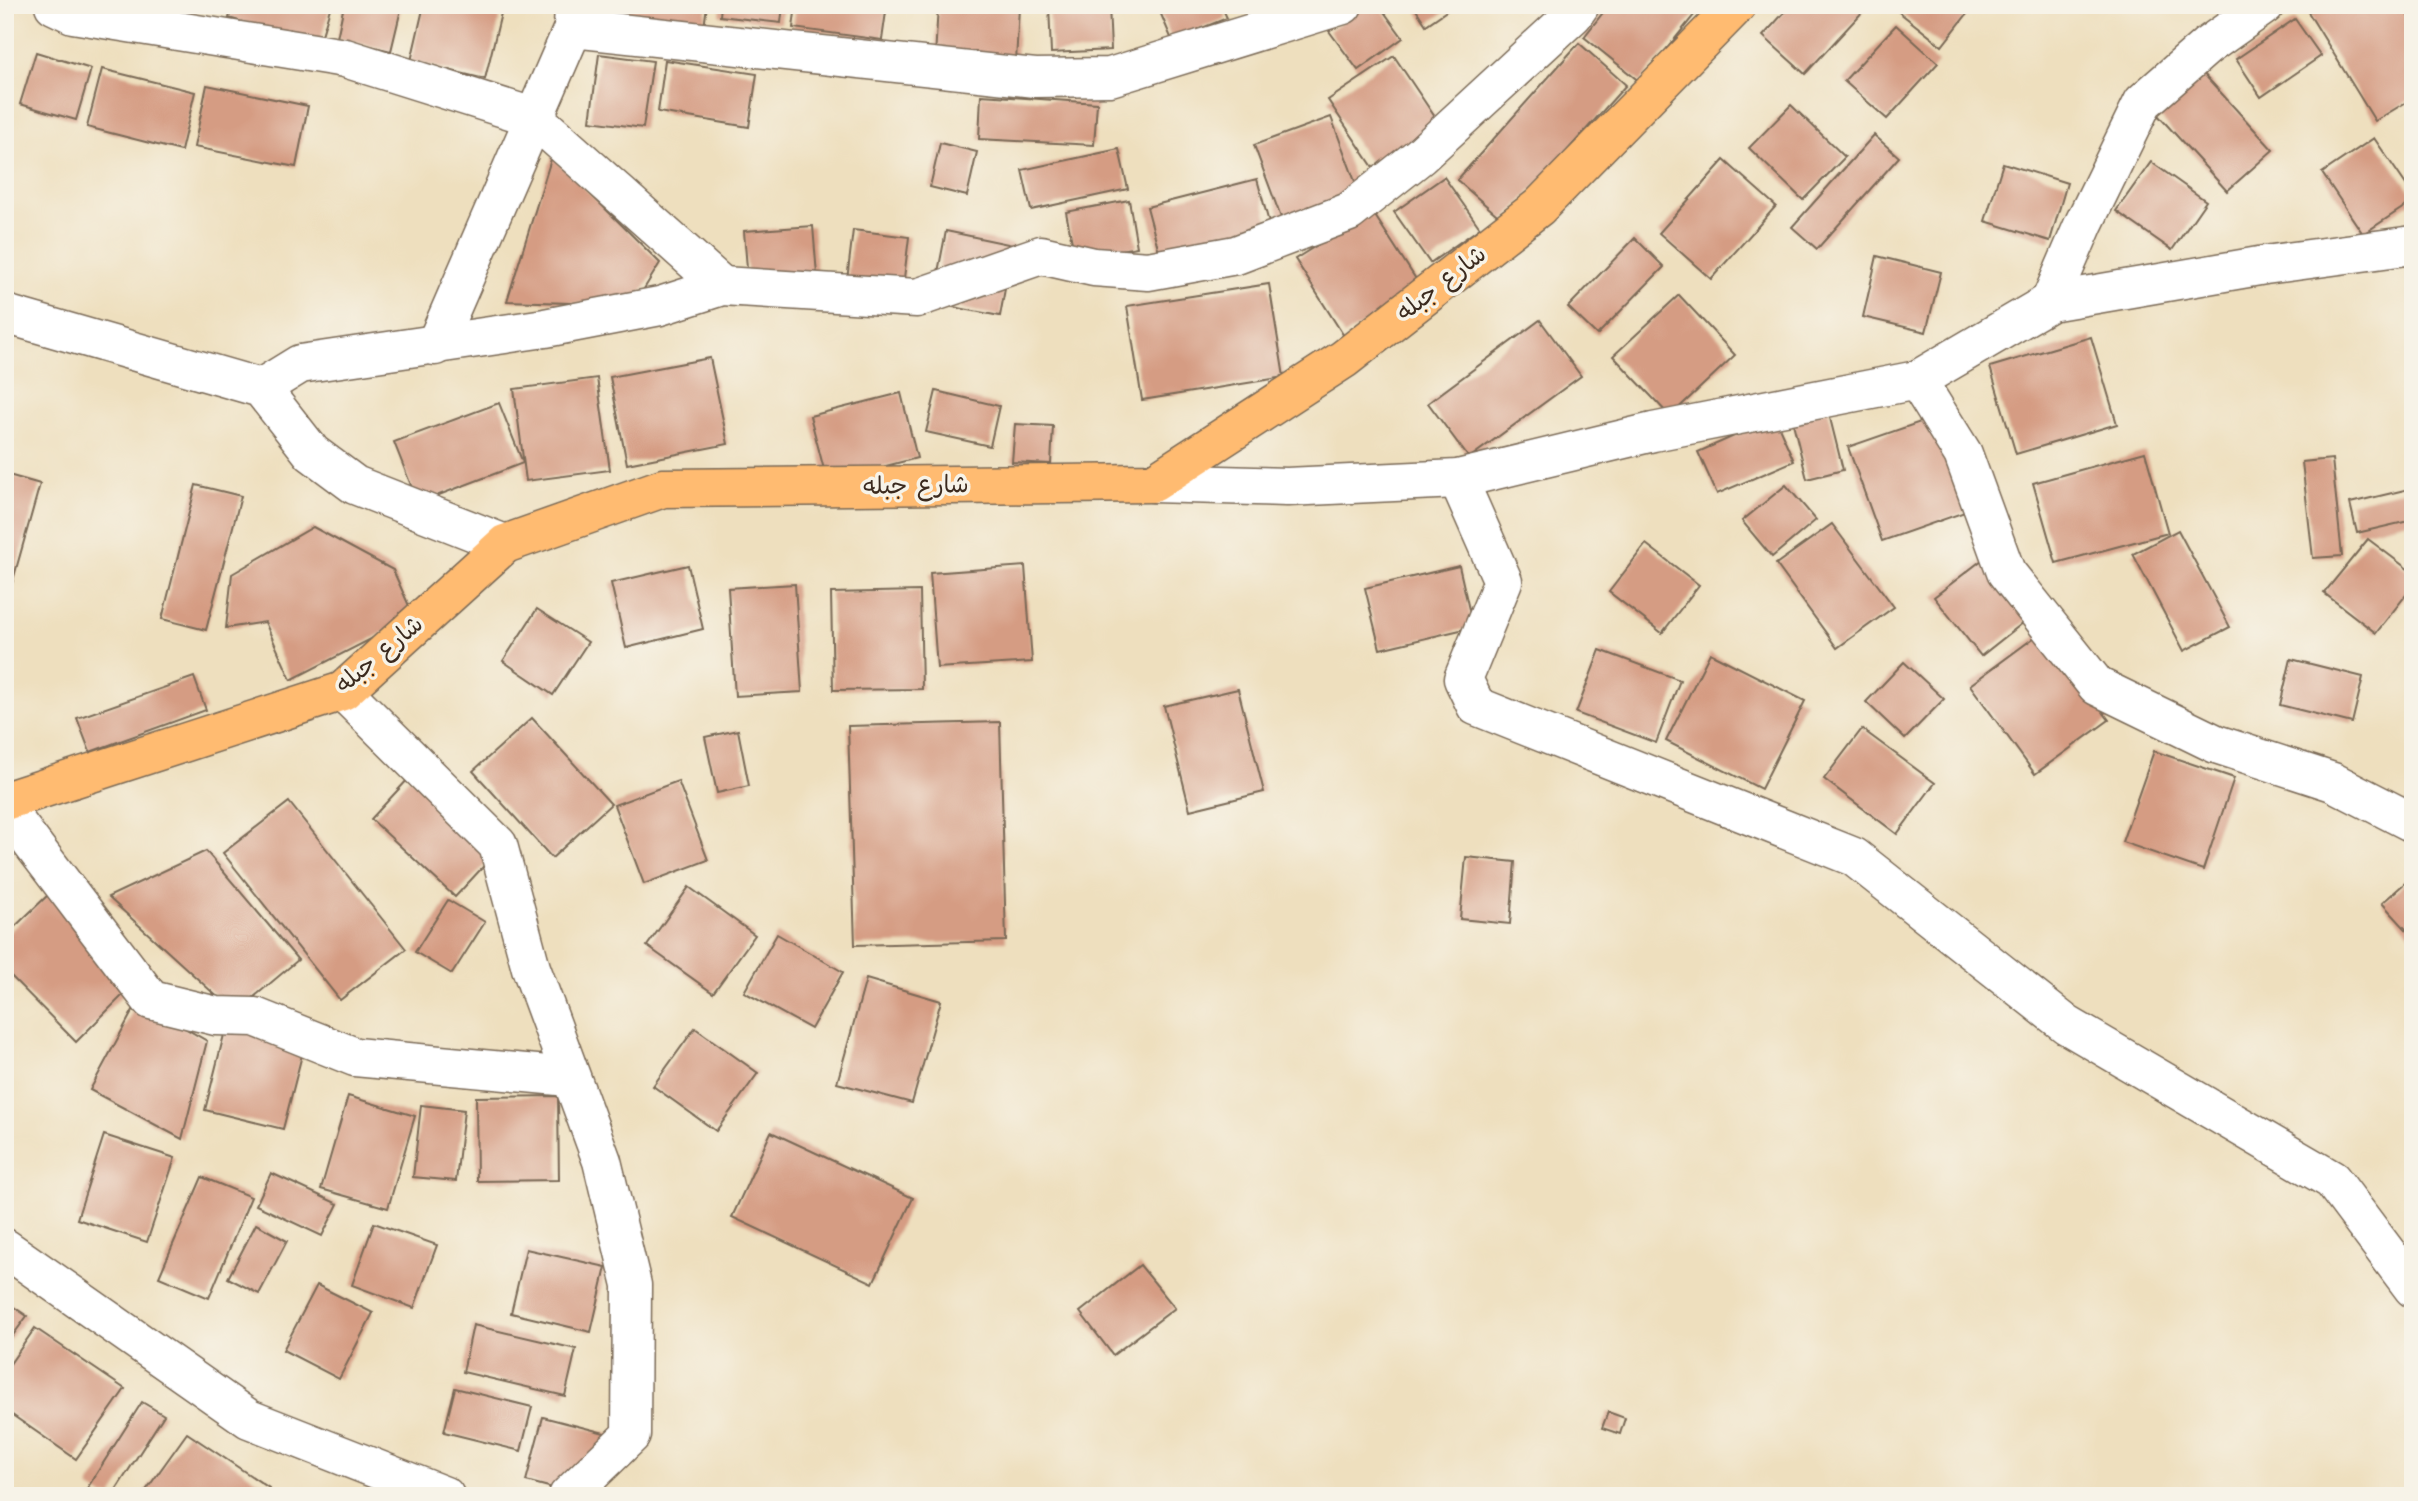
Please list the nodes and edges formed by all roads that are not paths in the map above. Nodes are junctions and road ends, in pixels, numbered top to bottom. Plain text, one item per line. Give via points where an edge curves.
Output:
1 (54, 5) edge
2 (1343, 5) edge
3 (1580, 5) edge
4 (1737, 5) edge
5 (2265, 5) edge
6 (574, 17) edge
7 (533, 117) junction
8 (2413, 246) edge
9 (722, 286) junction
10 (2050, 302) junction
11 (5, 314) edge
12 (435, 346) junction
13 (1917, 380) junction
14 (261, 388) junction
15 (1458, 479) junction
16 (1153, 483) junction
17 (505, 544) junction
18 (343, 691) junction
19 (5, 801) edge
20 (5, 808) edge
21 (2413, 823) edge
22 (569, 1077) junction
23 (5, 1248) edge
24 (2413, 1288) edge
25 (445, 1496) edge
26 (568, 1496) edge

1 - 7 street via 73,14 345,58
2 - 6 street via 1110,77 1035,78
3 - 9 street via 1420,156 1349,212 1237,255 1148,271 1094,267 1041,255 917,298
4 - 16 main road, شارع جبله via 1539,207 1344,359
5 - 10 street via 2207,46 2143,102
6 - 7 street
7 - 9 street
7 - 12 street
8 - 10 street via 2264,265
9 - 12 street via 660,306
10 - 13 street
11 - 14 street
12 - 14 street via 300,364
13 - 15 street via 1653,432
13 - 21 street via 1963,454 2006,572 2096,686 2216,744 2333,782
14 - 17 street via 312,453 355,485
15 - 16 street via 1287,487
15 - 24 street via 1503,581 1463,679 1476,706 1854,857 2067,1025 2332,1180
16 - 17 main road, شارع جبله via 663,488
17 - 18 main road, شارع جبله
18 - 19 main road, شارع جبله
18 - 22 street via 498,845 531,968
20 - 22 street via 151,1000 216,1016 255,1017 355,1057
22 - 26 street via 602,1161 632,1285 631,1435
23 - 25 street via 249,1419

